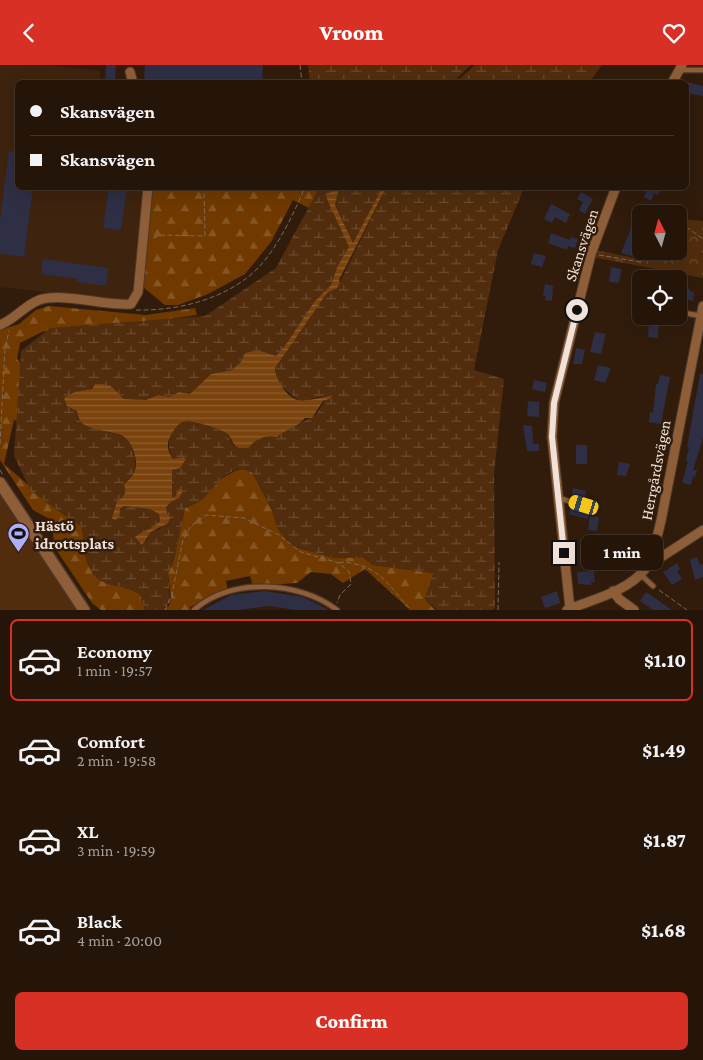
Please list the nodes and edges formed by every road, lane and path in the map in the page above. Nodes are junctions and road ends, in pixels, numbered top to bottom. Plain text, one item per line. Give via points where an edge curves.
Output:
1 (300, 65) edge
2 (681, 67) edge
3 (703, 71) edge
4 (130, 72) dead end
5 (132, 80) edge
6 (302, 80) edge
7 (674, 80) edge
8 (148, 190) edge
9 (204, 190) edge
10 (304, 190) edge
11 (615, 190) edge
12 (688, 228) edge
13 (703, 239) edge
14 (143, 242) junction
15 (591, 254) junction
16 (642, 260) edge
17 (131, 304) junction
18 (703, 307) edge
19 (687, 313) edge
20 (701, 316) junction
21 (0, 325) edge
22 (10, 330) dead end
23 (0, 444) edge
24 (0, 483) edge
25 (558, 497) junction
26 (584, 505) dead end
27 (703, 530) edge
28 (499, 562) dead end
29 (338, 563) junction
30 (646, 567) junction
31 (640, 575) junction
32 (653, 587) joint
33 (613, 591) junction
34 (336, 609) edge
35 (568, 609) edge
36 (84, 610) edge
37 (165, 610) edge
38 (194, 610) edge
39 (411, 610) edge
40 (498, 610) edge
41 (634, 610) edge
42 (687, 610) edge

1 - 6 path
2 - 3 lane
2 - 7 street
4 - 5 street
8 - 14 street
9 - 14 path via 205,236 162,235
10 - 17 path via 276,245 259,267 243,279 200,301 177,308 130,310
11 - 15 street, Skansvägen
12 - 13 path
14 - 17 street via 138,292
15 - 16 path
15 - 25 street, Skansvägen via 554,403 552,437
17 - 21 street via 46,298 32,303
18 - 20 street, Herrgårdsvägen
19 - 20 lane
20 - 30 street, Herrgårdsvägen via 656,542
22 - 23 path via 5,348
24 - 36 street
25 - 26 lane
25 - 35 street, Skansvägen
27 - 30 street
28 - 40 path
29 - 34 path via 349,572 351,584 340,595
29 - 37 path via 300,552 279,535 244,518 206,515 191,526 182,539 172,593
29 - 39 path via 343,561 369,567 381,575
30 - 31 street, Herrgårdsvägen
31 - 32 lane
31 - 33 street, Herrgårdsvägen
32 - 42 path
33 - 35 street, Herrgårdsvägen
33 - 41 street
34 - 38 lane via 293,590 251,587 215,598

